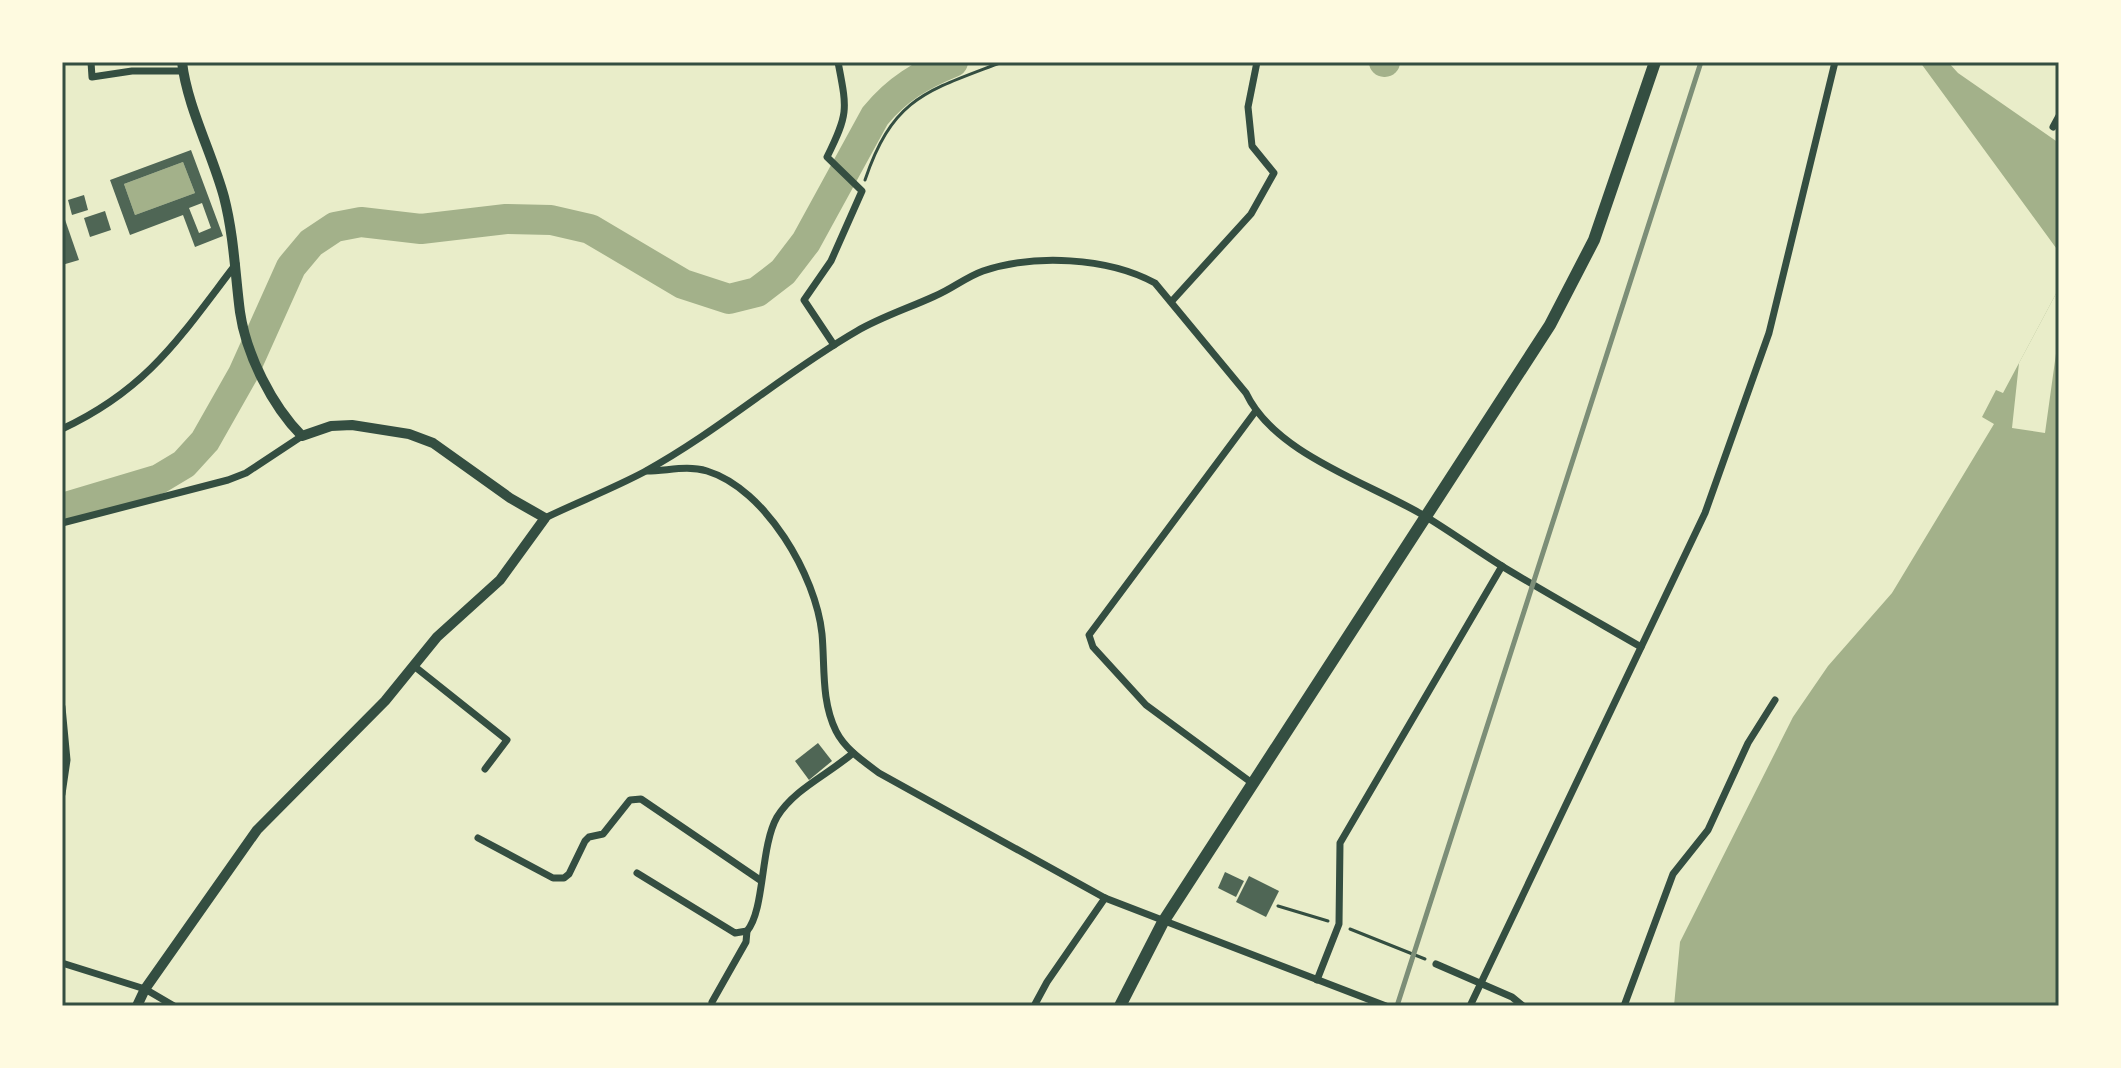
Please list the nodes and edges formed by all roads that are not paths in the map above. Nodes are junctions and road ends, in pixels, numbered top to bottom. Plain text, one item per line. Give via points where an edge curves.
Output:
1 (91, 62) edge
2 (838, 62) edge
3 (1257, 62) edge
4 (1655, 62) edge
5 (1835, 62) edge
6 (182, 66) edge
7 (2059, 116) edge
8 (2053, 127) dead end
9 (237, 262) junction
10 (1172, 301) junction
11 (834, 345) junction
12 (1255, 412) junction
13 (62, 429) edge
14 (302, 436) junction
15 (644, 471) junction
16 (1425, 516) junction
17 (545, 518) junction
18 (62, 523) edge
19 (1502, 566) junction
20 (1641, 647) junction
21 (414, 666) junction
22 (1775, 700) dead end
23 (62, 707) edge
24 (853, 753) junction
25 (485, 769) dead end
26 (1252, 783) junction
27 (62, 794) edge
28 (478, 838) dead end
29 (637, 873) dead end
30 (760, 880) junction
31 (1105, 898) junction
32 (1163, 922) junction
33 (747, 931) junction
34 (62, 963) edge
35 (1436, 964) road end
36 (1317, 980) junction
37 (1481, 982) junction
38 (145, 989) junction
39 (712, 1002) dead end
40 (137, 1006) edge
41 (174, 1006) edge
42 (1034, 1006) edge
43 (1120, 1006) edge
44 (1386, 1006) edge
45 (1470, 1006) edge
46 (1523, 1006) edge
47 (1624, 1006) edge

1 - 6 street via 92,77
2 - 11 street via 845,114 827,157 860,189 831,261 804,300
3 - 10 street via 1248,107 1252,146 1274,173 1251,214
4 - 16 highway via 1594,240 1550,325
5 - 20 street via 1769,333 1705,513
6 - 9 main road via 224,197
7 - 8 street
9 - 13 street via 166,356 143,378 113,402
9 - 14 main road via 240,313 258,366 278,410
10 - 11 street via 1141,275 1047,259 981,272
10 - 12 street via 1246,393
11 - 15 street
12 - 16 street via 1340,474
12 - 26 street via 1089,635 1093,647 1146,705
14 - 17 main road via 352,425 409,434 433,443
14 - 18 street via 237,477
15 - 17 street
15 - 24 street via 692,468 720,476 759,505 778,529 809,583 822,633 830,715 836,733
16 - 19 street
16 - 26 highway
17 - 21 main road via 500,580 437,637
19 - 20 street
19 - 36 street via 1340,843 1339,924
20 - 37 street
21 - 25 street via 507,740
21 - 38 main road via 257,830
22 - 47 street via 1748,743 1708,830 1673,874
23 - 27 street via 67,760
24 - 30 street via 796,795 777,817
24 - 31 street via 879,773
26 - 32 highway
28 - 30 street via 559,880 569,874 589,837 603,834 630,800 641,799
29 - 33 street via 735,933
30 - 33 street via 756,918
31 - 32 street
31 - 42 street
32 - 36 street
32 - 43 highway
33 - 39 street
34 - 38 street
35 - 37 street
36 - 44 street
37 - 45 street
37 - 46 street
38 - 40 main road
38 - 41 street

